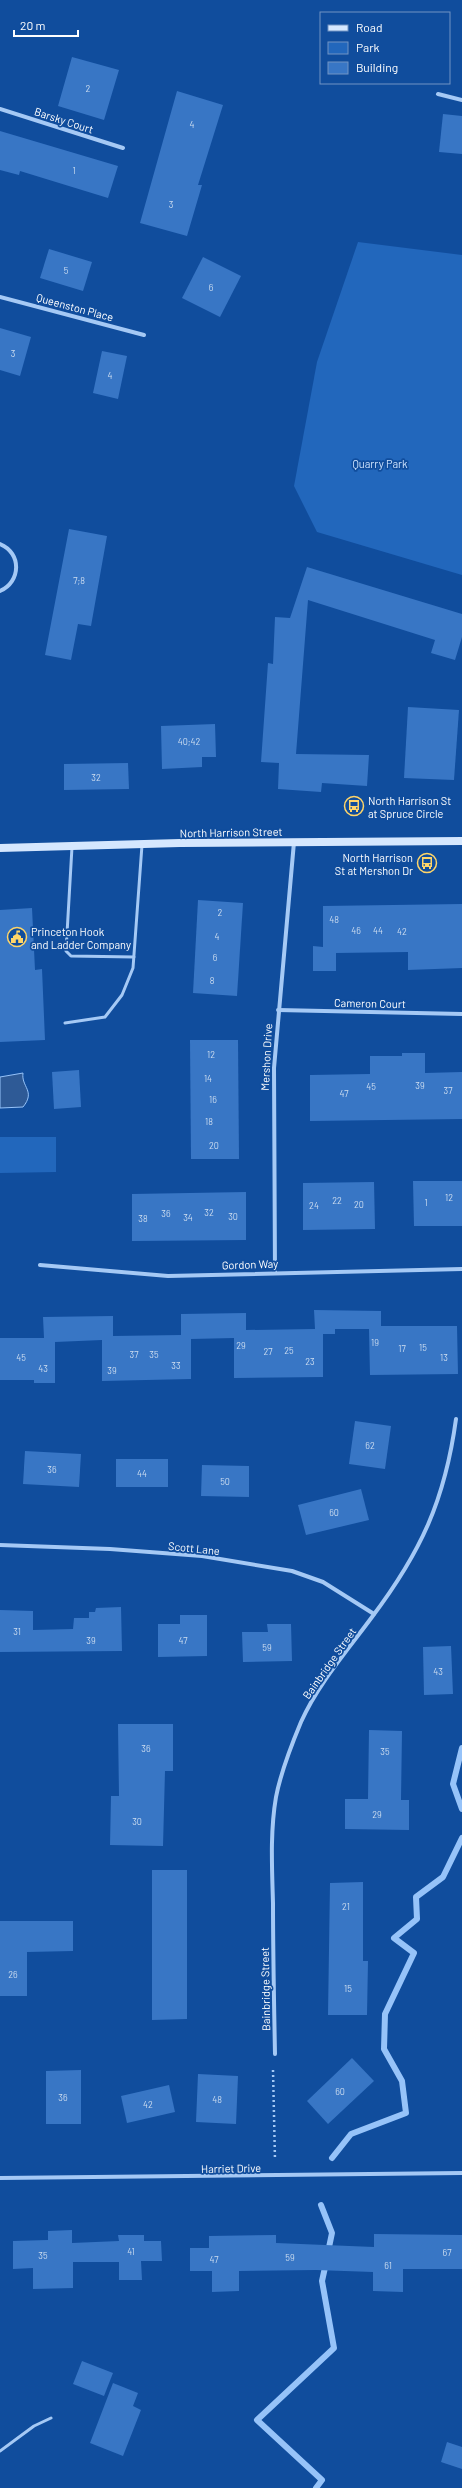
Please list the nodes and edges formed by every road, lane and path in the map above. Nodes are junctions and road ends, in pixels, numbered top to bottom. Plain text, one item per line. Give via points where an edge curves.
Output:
1 (438, 94) dead end
2 (462, 100) edge
3 (0, 109) edge
4 (123, 148) dead end
5 (0, 297) edge
6 (144, 335) dead end
7 (0, 544) edge
8 (0, 591) edge
9 (462, 841) edge
10 (294, 842) junction
11 (142, 845) junction
12 (72, 846) junction
13 (0, 848) edge
14 (134, 957) junction
15 (278, 1010) junction
16 (462, 1014) edge
17 (65, 1023) dead end
18 (40, 1265) dead end
19 (462, 1269) edge
20 (275, 1273) junction
21 (456, 1419) dead end
22 (0, 1545) edge
23 (374, 1614) junction
24 (275, 2054) dead end
25 (273, 2070) dead end
26 (275, 2160) dead end
27 (462, 2173) edge
28 (0, 2178) edge
29 (51, 2418) dead end
30 (0, 2451) edge

1 - 2 street
3 - 4 street, Barsky Court
5 - 6 street, Queenston Place
7 - 8 street via 13,554 16,572 13,581
9 - 10 street, North Harrison Street
10 - 11 street, North Harrison Street
10 - 15 street, Mershon Drive
11 - 12 street, North Harrison Street
11 - 14 lane
12 - 13 street, North Harrison Street
12 - 14 lane via 66,952 71,956
14 - 17 lane via 133,968 122,995 105,1017
15 - 16 street, Cameron Court
15 - 20 street, Mershon Drive via 274,1068
18 - 20 street, Gordon Way via 168,1276
19 - 20 street, Gordon Way
21 - 23 street, Bainbridge Street via 449,1465 424,1538 406,1569
22 - 23 street, Scott Lane via 202,1556 292,1571 323,1582
23 - 24 street, Bainbridge Street via 320,1687 302,1720 288,1755 276,1797 272,1834
25 - 26 path
27 - 28 street, Harriet Drive
29 - 30 lane via 34,2426

